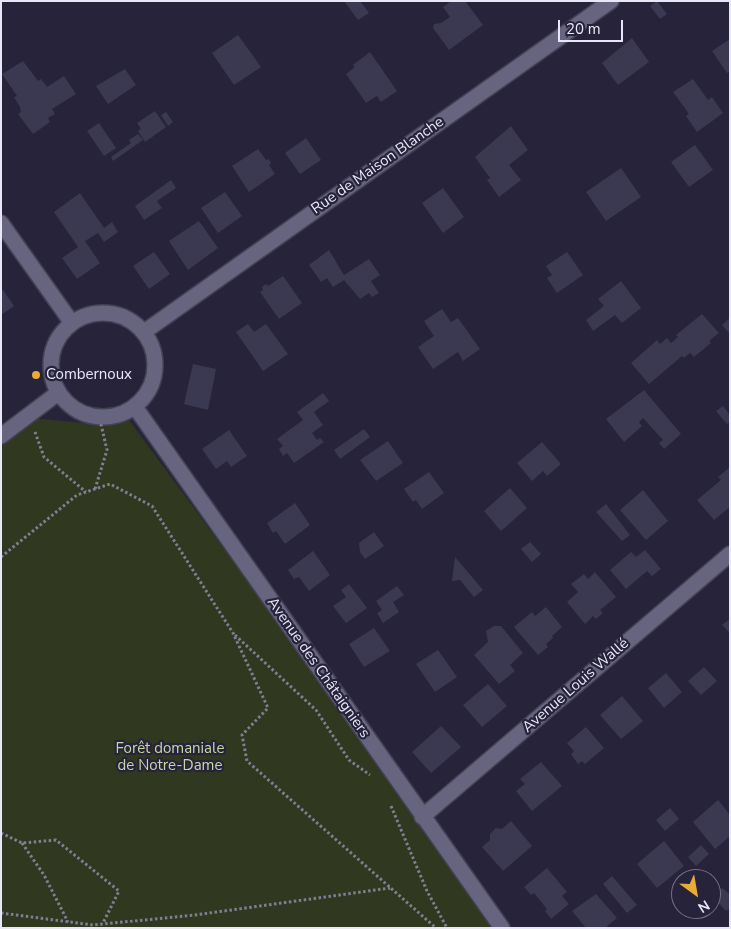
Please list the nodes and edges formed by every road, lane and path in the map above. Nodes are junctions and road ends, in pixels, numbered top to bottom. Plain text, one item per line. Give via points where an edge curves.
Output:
1 (611, 1) edge
2 (1, 222) edge
3 (72, 323) junction
4 (144, 332) junction
5 (58, 393) junction
6 (135, 407) junction
7 (100, 420) dead end
8 (33, 426) dead end
9 (1, 436) edge
10 (95, 489) junction
11 (86, 492) junction
12 (730, 554) edge
13 (1, 557) edge
14 (233, 633) junction
15 (375, 779) dead end
16 (390, 802) dead end
17 (422, 817) junction
18 (1, 833) edge
19 (22, 843) junction
20 (390, 888) junction
21 (1, 913) edge
22 (68, 922) junction
23 (103, 924) junction
24 (436, 928) edge
25 (447, 928) edge
26 (502, 928) edge

1 - 4 street, Rue de Maison Blanche
2 - 3 street
3 - 4 street via 86,315 118,314
3 - 5 street via 53,348 50,363
4 - 6 street via 153,346 154,380 147,395
5 - 6 street via 85,415 102,418 120,416
5 - 9 street
6 - 17 street, Avenue des Châtaigniers
7 - 10 path via 107,450
8 - 11 path via 44,457
10 - 11 path
10 - 14 path via 110,484 152,506
11 - 13 path
12 - 17 street, Avenue Louis Wallé
14 - 15 path via 316,710 349,760
14 - 20 path via 268,708 242,735 247,762
16 - 25 path via 427,891
17 - 26 street, Avenue des Châtaigniers
18 - 19 path
19 - 22 path via 44,875
19 - 23 path via 56,840 119,891
20 - 23 path via 195,915
20 - 24 path
21 - 22 path
22 - 23 path

